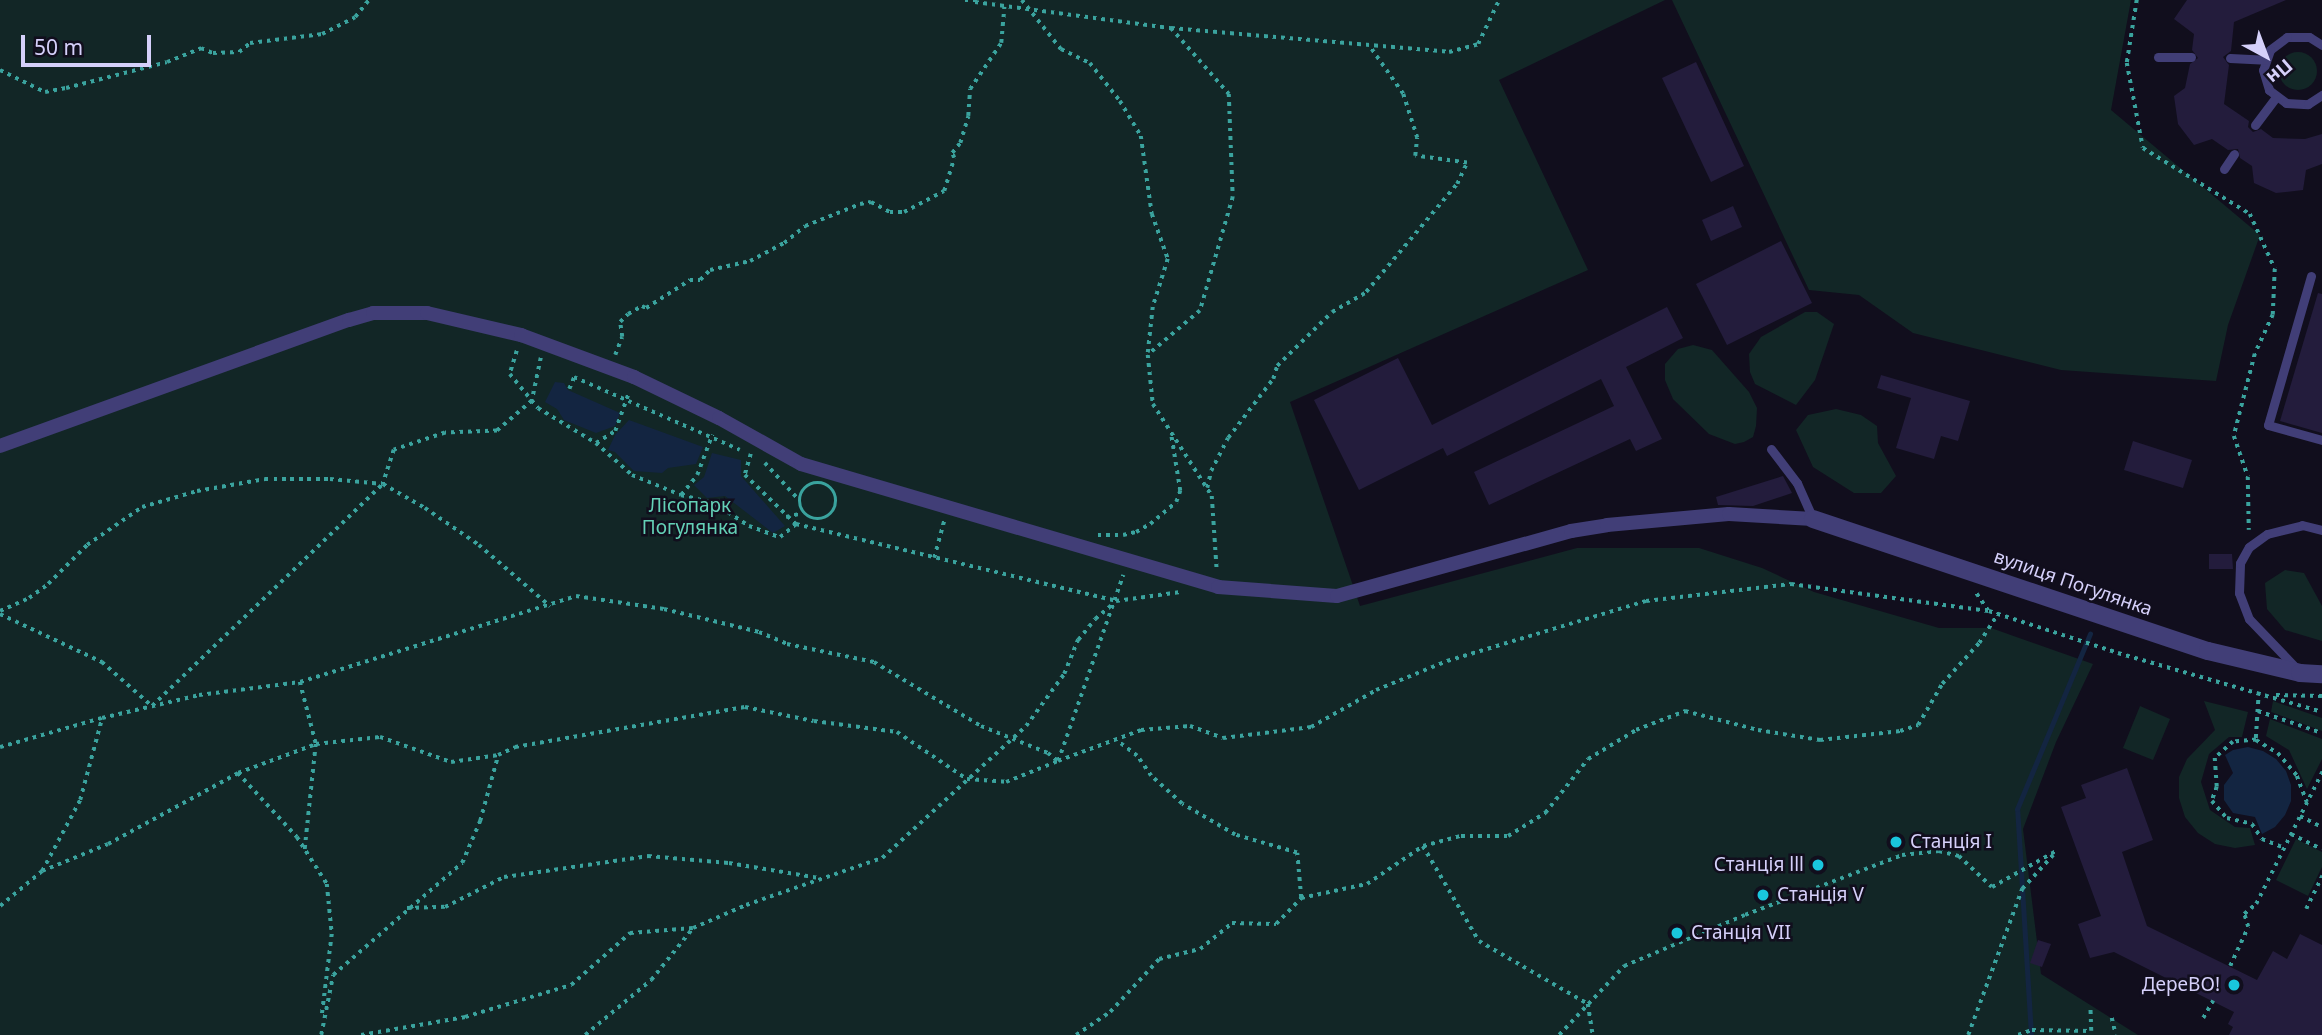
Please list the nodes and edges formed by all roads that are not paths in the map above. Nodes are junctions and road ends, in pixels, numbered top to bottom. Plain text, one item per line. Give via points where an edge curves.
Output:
1 (2322, 45) edge
2 (2158, 57) dead end
3 (2191, 57) dead end
4 (2230, 58) dead end
5 (2265, 60) junction
6 (2322, 95) edge
7 (2276, 97) junction
8 (2255, 125) dead end
9 (2234, 154) dead end
10 (2224, 169) dead end
11 (2311, 276) dead end
12 (2322, 440) edge
13 (0, 446) edge
14 (1771, 449) dead end
15 (1813, 519) junction
16 (2322, 530) edge
17 (2300, 673) junction
18 (2322, 674) edge

1 - 5 lane via 2309,37 2287,37
2 - 3 lane
4 - 5 lane
5 - 7 lane via 2265,80
6 - 7 lane via 2297,105
7 - 8 lane
9 - 10 lane
11 - 12 lane via 2268,425
13 - 15 street via 373,313 426,313 522,335 635,377 719,418 752,447 801,464 1218,587 1337,597 1607,525 1729,514
14 - 15 lane via 1797,483
15 - 17 street, вулиця Погулянка via 2195,647
16 - 17 lane via 2302,525 2267,534 2249,547 2240,563 2239,593 2249,619
17 - 18 street, вулиця Погулянка

